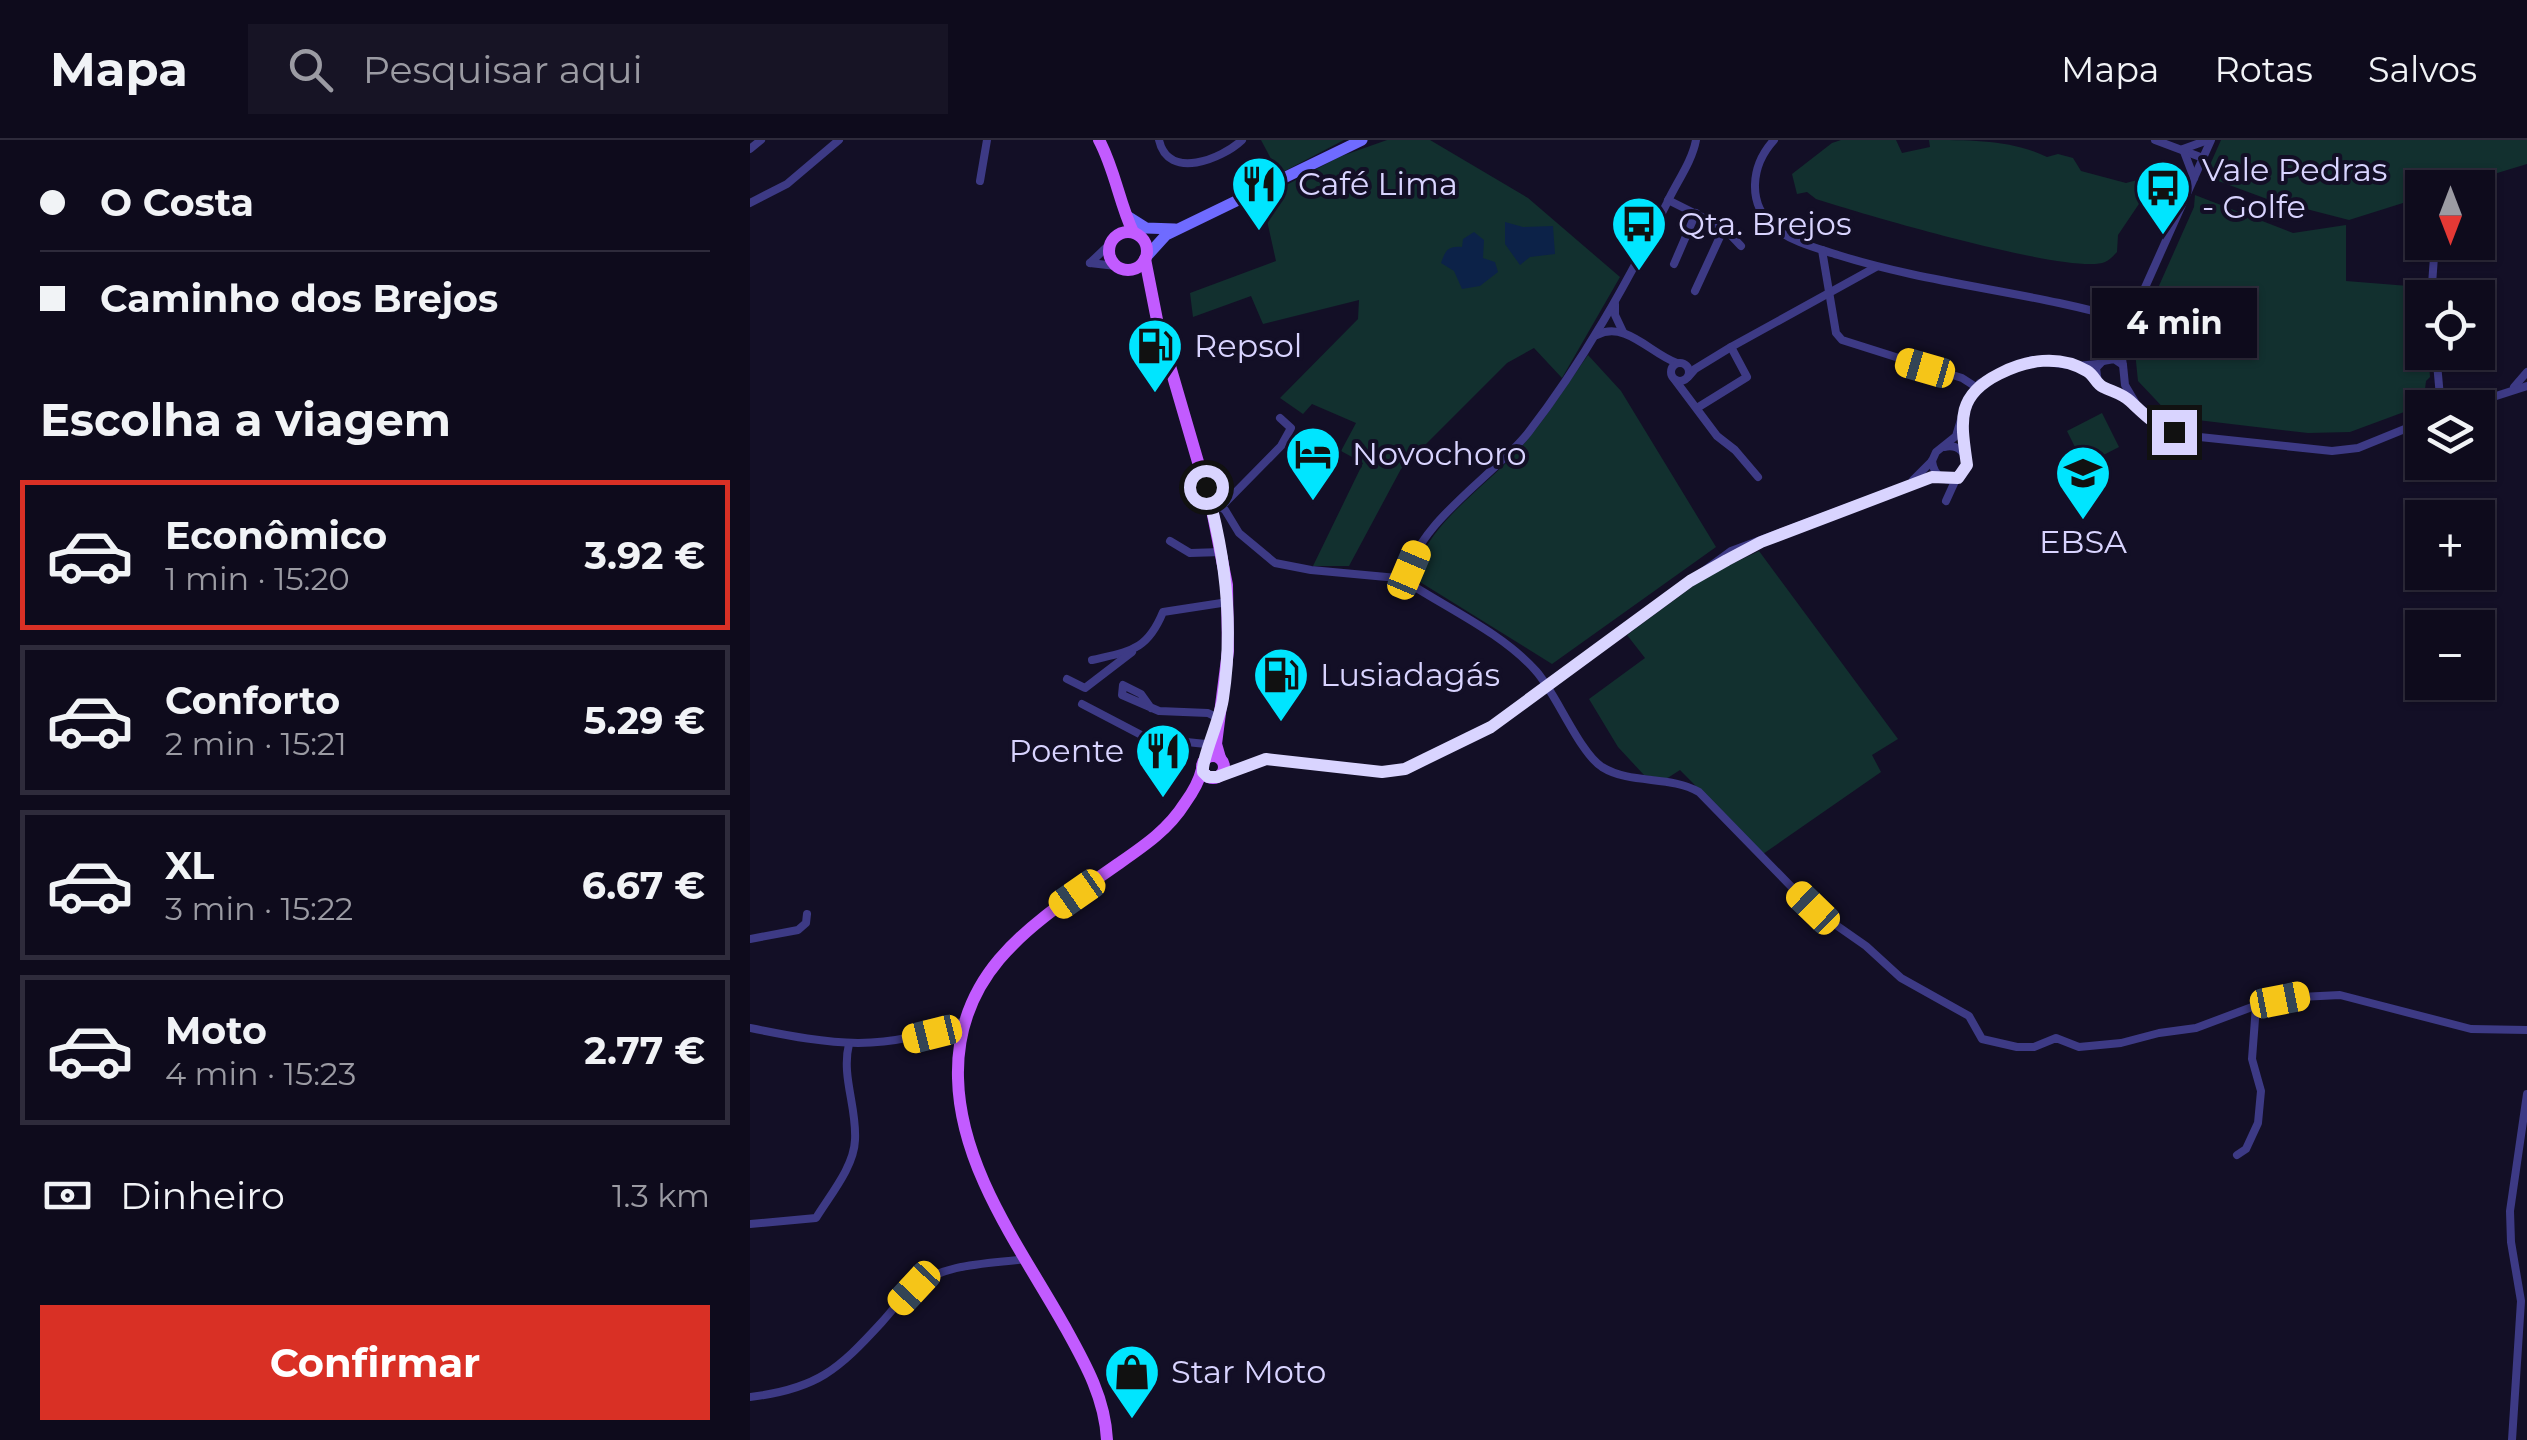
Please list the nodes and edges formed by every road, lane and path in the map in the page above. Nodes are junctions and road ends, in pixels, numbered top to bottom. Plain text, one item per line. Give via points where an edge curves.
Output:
1 (760, 140) edge
2 (839, 140) edge
3 (987, 140) edge
4 (1100, 140) edge
5 (1159, 140) edge
6 (1242, 140) edge
7 (1362, 140) edge
8 (1696, 140) edge
9 (2155, 140) edge
10 (2210, 140) edge
11 (1772, 141) edge
12 (750, 148) edge
13 (2183, 149) junction
14 (2203, 158) junction
15 (2194, 178) junction
16 (980, 181) dead end
17 (1119, 198) junction
18 (1668, 200) junction
19 (750, 203) edge
20 (1696, 213) junction
21 (1126, 214) junction
22 (1724, 228) junction
23 (1179, 229) junction
24 (1136, 233) junction
25 (1111, 242) junction
26 (1741, 246) dead end
27 (1822, 250) junction
28 (1146, 258) junction
29 (1674, 264) dead end
30 (1119, 267) junction
31 (1876, 267) junction
32 (1694, 291) dead end
33 (1830, 292) junction
34 (2142, 294) junction
35 (1616, 302) junction
36 (2109, 314) junction
37 (2130, 320) junction
38 (1605, 321) junction
39 (1158, 324) junction
40 (1618, 329) junction
41 (1593, 338) junction
42 (2121, 338) junction
43 (1646, 346) junction
44 (1731, 347) junction
45 (1710, 360) junction
46 (2101, 362) junction
47 (1681, 363) junction
48 (2122, 365) junction
49 (2077, 366) junction
50 (2527, 372) edge
51 (2125, 376) junction
52 (1688, 377) junction
53 (1673, 378) junction
54 (2096, 378) junction
55 (2527, 386) edge
56 (1976, 387) junction
57 (2514, 388) junction
58 (2112, 389) junction
59 (2495, 395) edge
60 (1697, 408) junction
61 (2143, 414) junction
62 (1280, 418) dead end
63 (1962, 421) junction
64 (2405, 429) edge
65 (1944, 447) junction
66 (1966, 456) junction
67 (1932, 461) junction
68 (1758, 477) dead end
69 (1941, 478) junction
70 (1956, 479) junction
71 (1905, 486) junction
72 (1217, 509) junction
73 (1232, 526) junction
74 (1218, 537) junction
75 (1170, 542) dead end
76 (1222, 552) junction
77 (1408, 579) junction
78 (1228, 602) junction
79 (1135, 650) junction
80 (1092, 660) dead end
81 (1067, 679) dead end
82 (1546, 687) junction
83 (1082, 704) dead end
84 (1151, 708) dead end
85 (1220, 720) junction
86 (1217, 765) junction
87 (807, 914) dead end
88 (750, 939) edge
89 (2256, 1006) junction
90 (964, 1021) junction
91 (750, 1028) edge
92 (2527, 1030) edge
93 (849, 1044) junction
94 (2527, 1094) edge
95 (2238, 1155) dead end
96 (750, 1224) edge
97 (1026, 1259) junction
98 (750, 1397) edge
99 (1107, 1440) edge
100 (2512, 1440) edge

1 - 12 street
2 - 19 street via 788,184
3 - 16 street
4 - 17 main road
5 - 6 street via 1171,160 1187,164 1217,158
7 - 23 main road
8 - 18 street
9 - 13 street
10 - 13 street
10 - 14 street
11 - 27 street via 1756,171 1759,206 1773,227
13 - 14 street
13 - 15 street
14 - 15 street
15 - 34 street
17 - 21 main road
17 - 25 main road
18 - 20 street
18 - 35 street
20 - 22 street
20 - 29 street
21 - 23 main road via 1146,228
21 - 24 main road
22 - 26 street
22 - 32 street
23 - 24 main road
23 - 28 main road
24 - 25 main road via 1122,232
24 - 28 main road via 1146,242
25 - 30 main road via 1109,253
25 - 30 street via 1090,263
27 - 31 street
27 - 33 street
28 - 30 main road via 1136,268
28 - 39 main road
30 - 39 main road via 1144,290
31 - 33 street
31 - 36 street
33 - 44 street
33 - 56 street via 1842,340
34 - 36 street
34 - 37 street
35 - 38 street
35 - 40 street
36 - 37 street
36 - 42 street
37 - 42 street
38 - 40 street
38 - 41 street
39 - 72 main road
40 - 41 street
40 - 43 street
41 - 77 street via 1528,433 1425,536
42 - 46 street
42 - 48 street
43 - 47 street
43 - 53 street
44 - 45 street
44 - 60 street via 1747,377
45 - 47 street
45 - 52 street
46 - 48 street
46 - 49 street
46 - 54 street
47 - 52 street
47 - 53 street via 1671,369
48 - 51 street
49 - 54 street
49 - 56 street via 2021,362
50 - 57 street
51 - 58 street
51 - 61 street
52 - 53 street
53 - 60 street
54 - 58 street
55 - 57 street
56 - 63 street
57 - 59 street
58 - 61 street
60 - 68 street
61 - 64 street via 2161,428 2190,436 2320,451 2358,448
62 - 72 street via 1291,428 1281,446
63 - 65 street
63 - 66 street
65 - 66 street
65 - 67 street
66 - 70 street via 1966,470
67 - 69 street
67 - 71 street
69 - 70 street
69 - 70 street via 1946,501
69 - 71 street
71 - 82 street via 1761,542 1690,581
72 - 73 street
72 - 74 main road
73 - 74 street
73 - 77 street via 1275,563
74 - 76 main road
75 - 76 street via 1190,553
76 - 78 main road
77 - 82 street via 1500,641
78 - 79 street via 1163,612 1154,633
78 - 85 main road
79 - 80 street
79 - 81 street via 1092,686
82 - 86 street via 1491,727 1405,769 1266,759
82 - 89 street via 1598,764 1698,792 1813,908 1901,978 1969,1016 1982,1039 2017,1047 2056,1038 2107,1045 2196,1028
83 - 86 street via 1148,738 1206,744
84 - 85 street
85 - 86 main road
86 - 90 main road via 1157,836 1016,938 985,978
87 - 88 street via 798,930
89 - 92 street via 2340,995 2471,1030
89 - 95 street via 2258,1123
90 - 93 street via 902,1041
90 - 97 main road via 958,1077 967,1136 982,1179
91 - 93 street
93 - 96 street via 844,1064 854,1114 852,1158 816,1218
94 - 100 street via 2510,1211 2521,1301
97 - 98 street via 945,1270 914,1288 846,1360 813,1383
97 - 99 main road via 1097,1391

